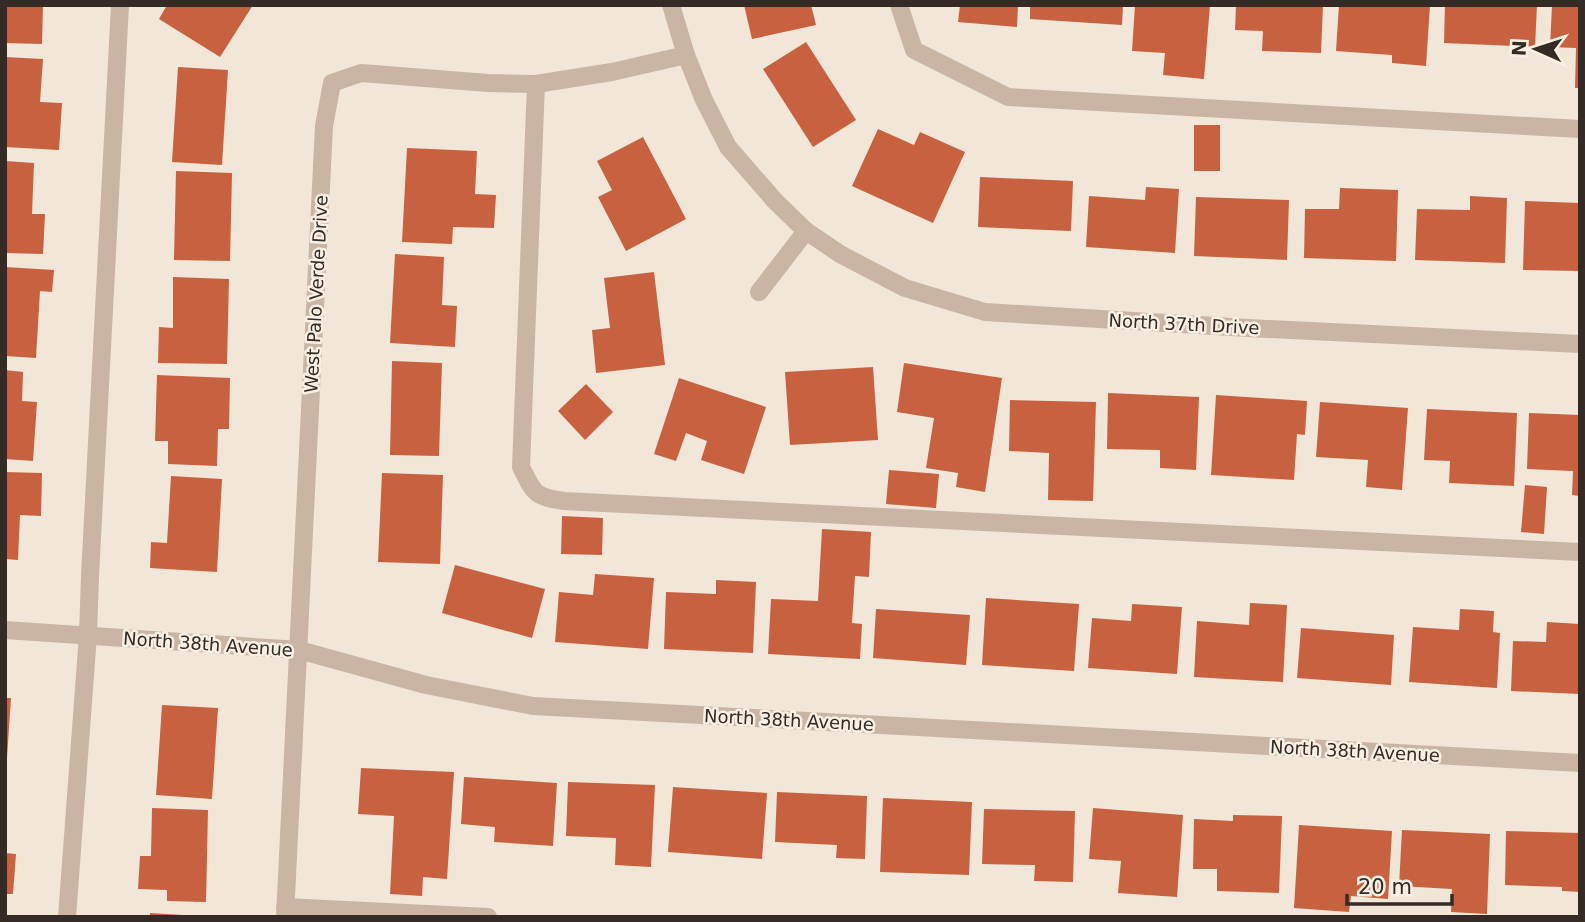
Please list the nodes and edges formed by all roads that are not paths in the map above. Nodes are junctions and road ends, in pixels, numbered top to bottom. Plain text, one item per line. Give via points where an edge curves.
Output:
1 (120, 5) edge
2 (671, 5) edge
3 (899, 5) edge
4 (686, 55) junction
5 (536, 84) junction
6 (1580, 129) edge
7 (806, 231) junction
8 (759, 292) dead end
9 (1580, 344) edge
10 (1580, 552) edge
11 (5, 630) edge
12 (88, 635) junction
13 (299, 650) junction
14 (1580, 763) edge
15 (285, 912) edge
16 (67, 917) edge
17 (488, 917) edge

1 - 12 street
2 - 4 street
3 - 6 street via 914,50 1008,97
4 - 5 street, West Palo Verde Drive
4 - 7 street, North 37th Drive via 728,148
5 - 10 street via 521,467 532,489 546,499
5 - 13 street, West Palo Verde Drive via 361,73 332,83 324,126
7 - 8 street
7 - 9 street, North 37th Drive via 905,288 985,312
11 - 12 street, North 38th Avenue
12 - 13 street, North 38th Avenue
12 - 16 street
13 - 14 street, North 38th Avenue via 426,685 533,706
13 - 15 street, West Palo Verde Drive
15 - 17 street

